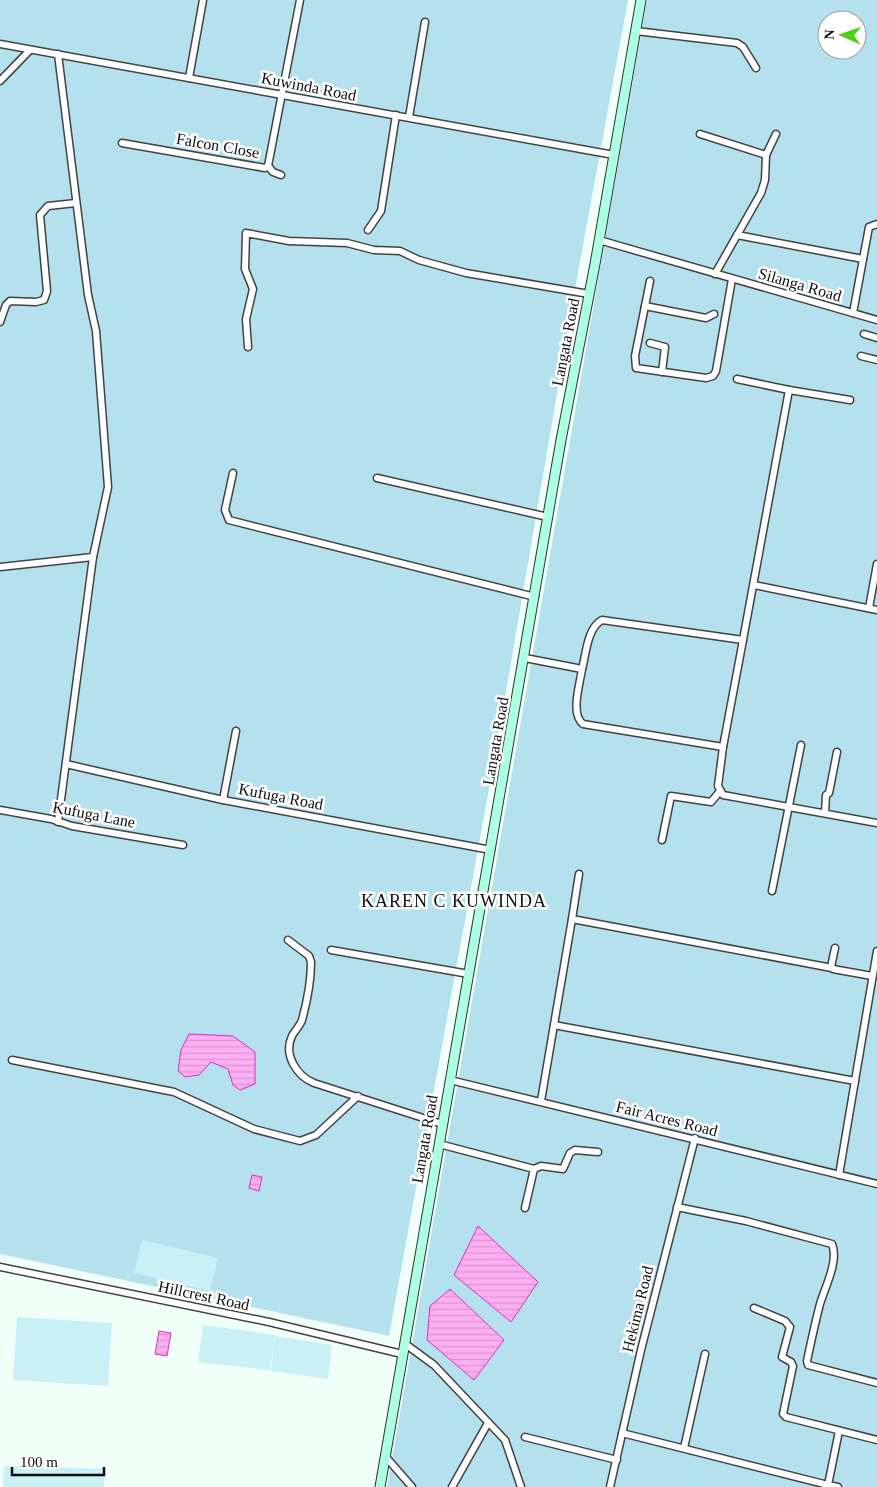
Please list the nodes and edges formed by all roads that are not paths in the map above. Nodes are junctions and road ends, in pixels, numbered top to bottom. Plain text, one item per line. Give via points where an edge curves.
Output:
1 (203, 0) edge
2 (300, 0) edge
3 (641, 0) edge
4 (425, 22) dead end
5 (636, 31) junction
6 (0, 44) edge
7 (30, 50) junction
8 (58, 54) junction
9 (756, 68) dead end
10 (189, 78) junction
11 (0, 81) edge
12 (282, 95) junction
13 (396, 116) junction
14 (408, 117) junction
15 (700, 134) dead end
16 (776, 134) dead end
17 (122, 143) dead end
18 (766, 154) junction
19 (614, 155) junction
20 (268, 166) junction
21 (281, 175) dead end
22 (76, 203) junction
23 (877, 224) edge
24 (368, 230) dead end
25 (737, 235) junction
26 (599, 240) junction
27 (863, 259) junction
28 (715, 274) junction
29 (732, 279) junction
30 (650, 281) dead end
31 (589, 294) junction
32 (645, 306) junction
33 (853, 313) junction
34 (714, 314) dead end
35 (877, 320) edge
36 (0, 322) edge
37 (864, 334) dead end
38 (877, 338) edge
39 (650, 343) dead end
40 (248, 347) dead end
41 (861, 356) dead end
42 (877, 360) edge
43 (662, 372) junction
44 (737, 379) dead end
45 (789, 390) junction
46 (850, 400) dead end
47 (233, 473) dead end
48 (377, 478) dead end
49 (548, 517) junction
50 (93, 556) junction
51 (877, 564) edge
52 (0, 567) edge
53 (754, 585) junction
54 (535, 597) junction
55 (869, 608) junction
56 (877, 610) edge
57 (743, 640) junction
58 (525, 658) junction
59 (582, 669) junction
60 (236, 731) dead end
61 (800, 745) dead end
62 (723, 747) junction
63 (837, 752) dead end
64 (66, 764) junction
65 (720, 791) junction
66 (223, 800) junction
67 (788, 808) junction
68 (0, 810) edge
69 (825, 814) junction
70 (58, 822) junction
71 (877, 823) edge
72 (662, 840) dead end
73 (184, 845) dead end
74 (492, 850) junction
75 (579, 874) dead end
76 (772, 891) dead end
77 (572, 919) junction
78 (288, 940) dead end
79 (835, 948) dead end
80 (331, 950) dead end
81 (877, 951) edge
82 (832, 968) junction
83 (469, 974) junction
84 (872, 976) junction
85 (554, 1025) junction
86 (12, 1060) dead end
87 (450, 1080) junction
88 (855, 1081) junction
89 (358, 1096) junction
90 (542, 1101) junction
91 (442, 1124) junction
92 (695, 1138) junction
93 (438, 1144) junction
94 (598, 1152) dead end
95 (534, 1169) junction
96 (839, 1175) junction
97 (877, 1184) edge
98 (677, 1207) junction
99 (525, 1208) dead end
100 (0, 1267) edge
101 (754, 1308) dead end
102 (404, 1343) junction
103 (402, 1354) junction
104 (705, 1354) dead end
105 (877, 1383) edge
106 (488, 1423) junction
107 (839, 1431) junction
108 (622, 1434) junction
109 (525, 1437) dead end
110 (877, 1440) edge
111 (684, 1448) junction
112 (385, 1456) junction
113 (617, 1460) junction
114 (828, 1486) edge
115 (380, 1487) edge
116 (412, 1487) edge
117 (452, 1487) edge
118 (521, 1487) edge
119 (610, 1487) edge
120 (838, 1487) edge

1 - 10 street
2 - 12 street, Falcon Close
3 - 5 main road, Langata Road
4 - 14 street
5 - 9 street via 737,43
5 - 19 main road, Langata Road
6 - 7 street, Kuwinda Road
7 - 8 street, Kuwinda Road
7 - 11 street
8 - 10 street, Kuwinda Road
8 - 22 street
10 - 12 street, Kuwinda Road
12 - 13 street, Kuwinda Road
12 - 20 street, Falcon Close
13 - 14 street, Kuwinda Road
13 - 24 street via 381,211
14 - 19 street, Kuwinda Road
15 - 18 street
16 - 18 street
17 - 20 street, Falcon Close
18 - 25 street via 761,194
19 - 26 main road, Langata Road
20 - 21 street
22 - 36 street via 48,206 40,215 47,291 44,300 10,301
22 - 50 street via 96,331 108,487
23 - 27 street via 869,227
25 - 27 street
25 - 28 street
26 - 28 street, Silanga Road
26 - 31 main road, Langata Road
27 - 33 street
28 - 29 street, Silanga Road
29 - 33 street, Silanga Road
29 - 43 street via 714,374 706,378
30 - 32 street
31 - 40 street via 466,273 419,260 400,250 289,241 246,233 245,269 253,288 246,319
31 - 49 main road, Langata Road
32 - 34 street via 706,318
32 - 43 street via 634,362 640,370
33 - 35 street, Silanga Road
37 - 38 street
39 - 43 street via 665,347
41 - 42 street
44 - 45 street
45 - 46 street
45 - 53 street
47 - 54 street via 225,510 230,520
48 - 49 street
49 - 54 main road, Langata Road
50 - 52 street
50 - 64 street
51 - 55 street
53 - 55 street
53 - 57 street
54 - 58 main road, Langata Road
55 - 56 street
57 - 59 street via 602,620 591,635
57 - 62 street
58 - 59 street
58 - 74 main road, Langata Road
59 - 62 street via 576,712 582,724
60 - 66 street
61 - 67 street
62 - 65 street
63 - 69 street via 826,795
64 - 66 street, Kufuga Road
64 - 70 street
65 - 67 street via 726,796
65 - 72 street via 712,802 671,796
66 - 74 street, Kufuga Road
67 - 69 street
67 - 76 street
68 - 70 street, Kufuga Lane
69 - 71 street
70 - 73 street, Kufuga Lane
74 - 83 main road, Langata Road
75 - 77 street
77 - 82 street
77 - 85 street
78 - 89 street via 309,956 311,962 303,1018 291,1038 291,1055 296,1070 310,1081
79 - 82 street
80 - 83 street
81 - 84 street
82 - 84 street
83 - 87 main road, Langata Road
84 - 88 street
85 - 88 street
85 - 90 street
86 - 89 street via 174,1092 254,1129 300,1141 316,1135
87 - 90 street, Fair Acres Road
87 - 91 main road, Langata Road
88 - 96 street
89 - 91 street
90 - 92 street, Fair Acres Road
91 - 93 main road, Langata Road
92 - 96 street, Fair Acres Road
92 - 98 street, Hekima Road
93 - 95 street
93 - 102 main road, Langata Road
94 - 95 street via 575,1150 570,1153 565,1168 541,1166
95 - 99 street
96 - 97 street, Fair Acres Road
98 - 105 street via 832,1244 829,1278 806,1361 808,1365
98 - 108 street, Hekima Road
100 - 103 street, Hillcrest Road via 269,1322
101 - 107 street via 779,1318 790,1327 782,1357 793,1366 783,1414
102 - 103 main road, Langata Road
102 - 106 street via 434,1364
103 - 112 main road, Langata Road
104 - 111 street
106 - 117 street
106 - 118 street via 504,1440
107 - 110 street
107 - 114 street
108 - 111 street
108 - 113 street, Hekima Road
109 - 113 street
111 - 114 street
112 - 115 main road, Langata Road
112 - 116 street
113 - 119 street, Hekima Road
114 - 120 street

